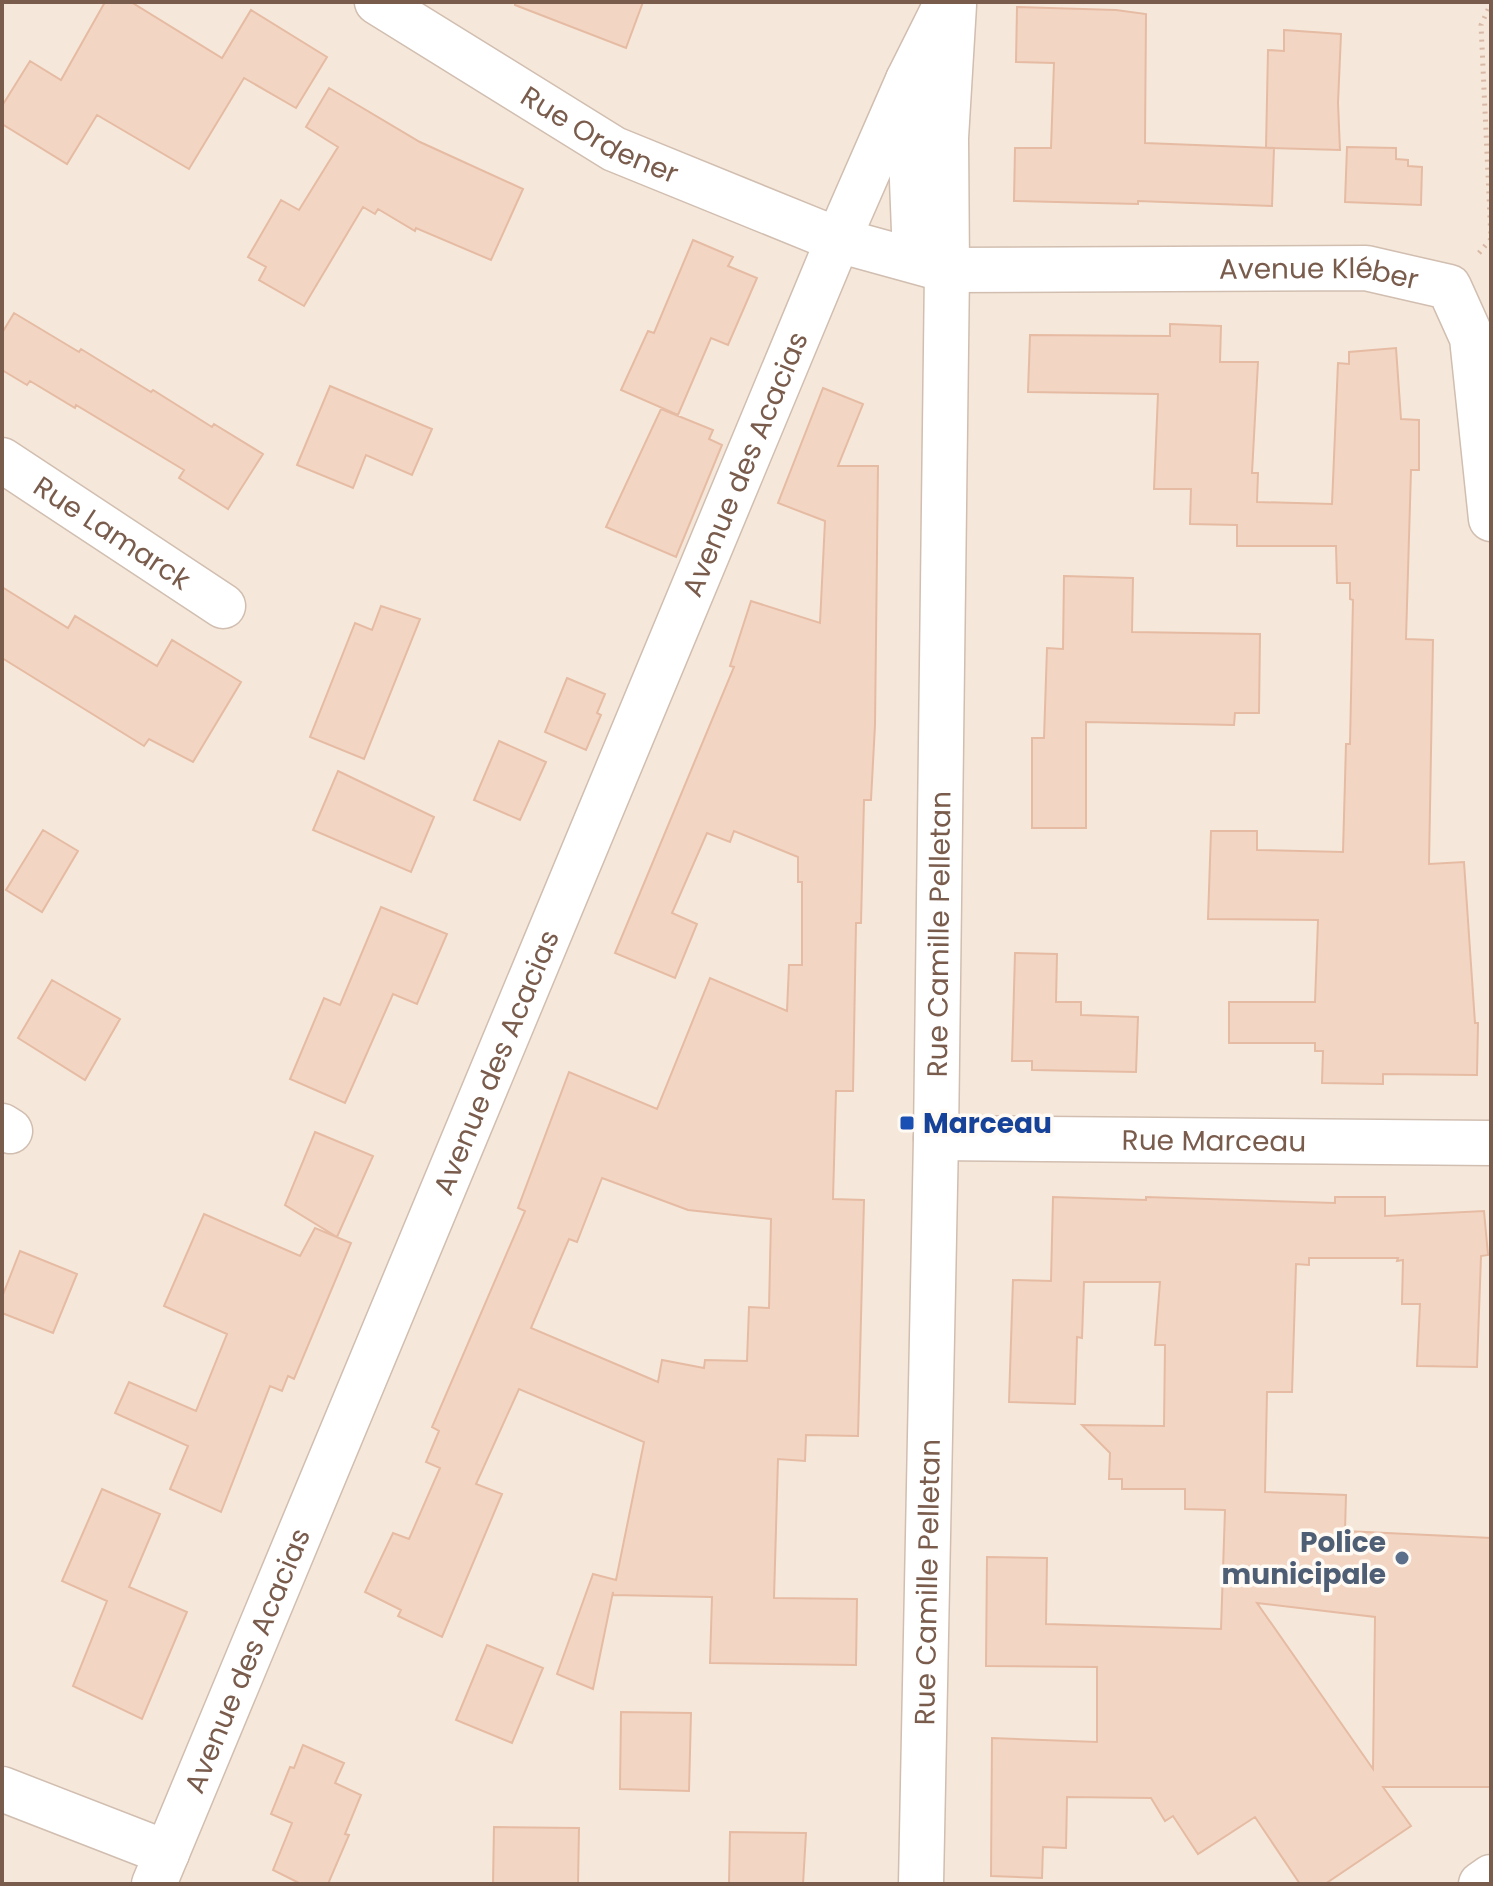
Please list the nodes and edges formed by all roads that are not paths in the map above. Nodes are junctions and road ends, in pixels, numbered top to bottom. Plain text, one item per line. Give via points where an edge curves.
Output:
1 (377, 2) edge
2 (947, 2) edge
3 (954, 2) edge
4 (908, 80) junction
5 (838, 240) junction
6 (947, 270) junction
7 (2, 460) edge
8 (1491, 519) edge
9 (223, 606) dead end
10 (936, 1138) junction
11 (1491, 1143) edge
12 (2, 1789) edge
13 (160, 1868) edge
14 (1491, 1877) edge
15 (921, 1884) edge
16 (1481, 1884) edge

1 - 5 street, Rue Ordener via 614,149
2 - 4 street
3 - 6 street, Rue Camille Pelletan via 946,138
4 - 5 street
4 - 6 street via 914,231
5 - 6 street, Rue Ordener
5 - 13 street, Avenue des Acacias
6 - 8 street, Avenue Kléber via 1366,268 1449,287 1472,338
6 - 10 street, Rue Camille Pelletan
7 - 9 street, Rue Lamarck
10 - 11 street, Rue Marceau
10 - 15 street, Rue Camille Pelletan
12 - 13 street
14 - 16 street

